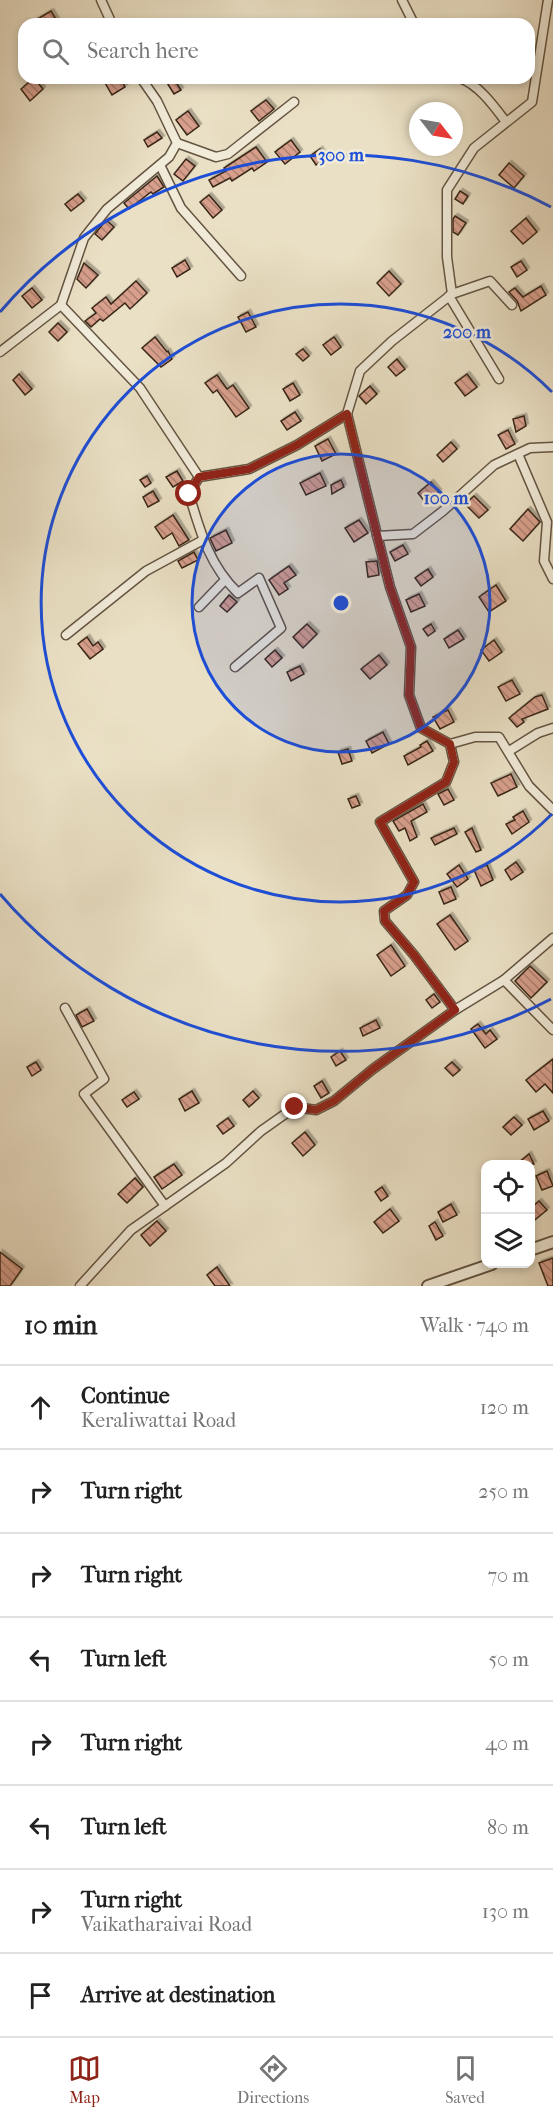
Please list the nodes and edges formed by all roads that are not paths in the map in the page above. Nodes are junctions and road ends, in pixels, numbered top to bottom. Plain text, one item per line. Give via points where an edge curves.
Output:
1 (101, 0) edge
2 (402, 0) edge
3 (548, 0) edge
4 (109, 18) edge
5 (411, 18) edge
6 (535, 83) edge
7 (145, 84) edge
8 (471, 84) edge
9 (535, 84) edge
10 (294, 102) dead end
11 (506, 122) junction
12 (177, 142) junction
13 (160, 165) junction
14 (241, 276) dead end
15 (450, 295) junction
16 (61, 305) junction
17 (512, 305) dead end
18 (0, 352) edge
19 (500, 379) dead end
20 (347, 414) junction
21 (553, 447) edge
22 (518, 454) junction
23 (199, 477) junction
24 (550, 521) edge
25 (377, 536) junction
26 (203, 540) junction
27 (553, 579) edge
28 (225, 580) junction
29 (199, 607) dead end
30 (66, 635) dead end
31 (235, 667) dead end
32 (553, 728) edge
33 (450, 744) junction
34 (509, 751) junction
35 (553, 810) edge
36 (553, 938) edge
37 (504, 980) junction
38 (65, 1008) dead end
39 (455, 1010) junction
40 (553, 1030) edge
41 (165, 1206) junction
42 (553, 1242) edge
43 (535, 1249) edge
44 (481, 1267) edge
45 (80, 1286) edge
46 (428, 1286) edge

1 - 4 street
2 - 5 street
3 - 6 street
7 - 12 street
8 - 11 street
9 - 11 street via 532,102
10 - 12 street via 228,154 216,157
11 - 15 street via 474,148 447,190
12 - 13 street
13 - 14 street via 181,208
13 - 16 street via 108,209 84,238
15 - 17 street via 490,281
15 - 19 street
15 - 20 street via 360,371
16 - 18 street
16 - 23 street via 140,388
20 - 23 street via 249,469
20 - 25 street
21 - 22 street via 530,448
22 - 24 street
22 - 25 street via 494,465 413,534
23 - 26 street via 189,494
24 - 27 street via 544,561
25 - 33 street via 411,647 409,695 421,728
26 - 28 street
26 - 30 street via 146,571
28 - 29 street
28 - 31 street via 237,593 259,578 281,628
32 - 34 street
33 - 34 street via 475,736 500,737
33 - 39 street via 454,762 446,782 380,822 414,882 407,895 384,911 385,921
34 - 35 street via 529,786
36 - 37 street
37 - 39 street
37 - 40 street
38 - 41 street via 104,1079 84,1094
39 - 41 street via 334,1101 316,1110 295,1107
41 - 45 street via 131,1230
42 - 43 street
44 - 46 street

